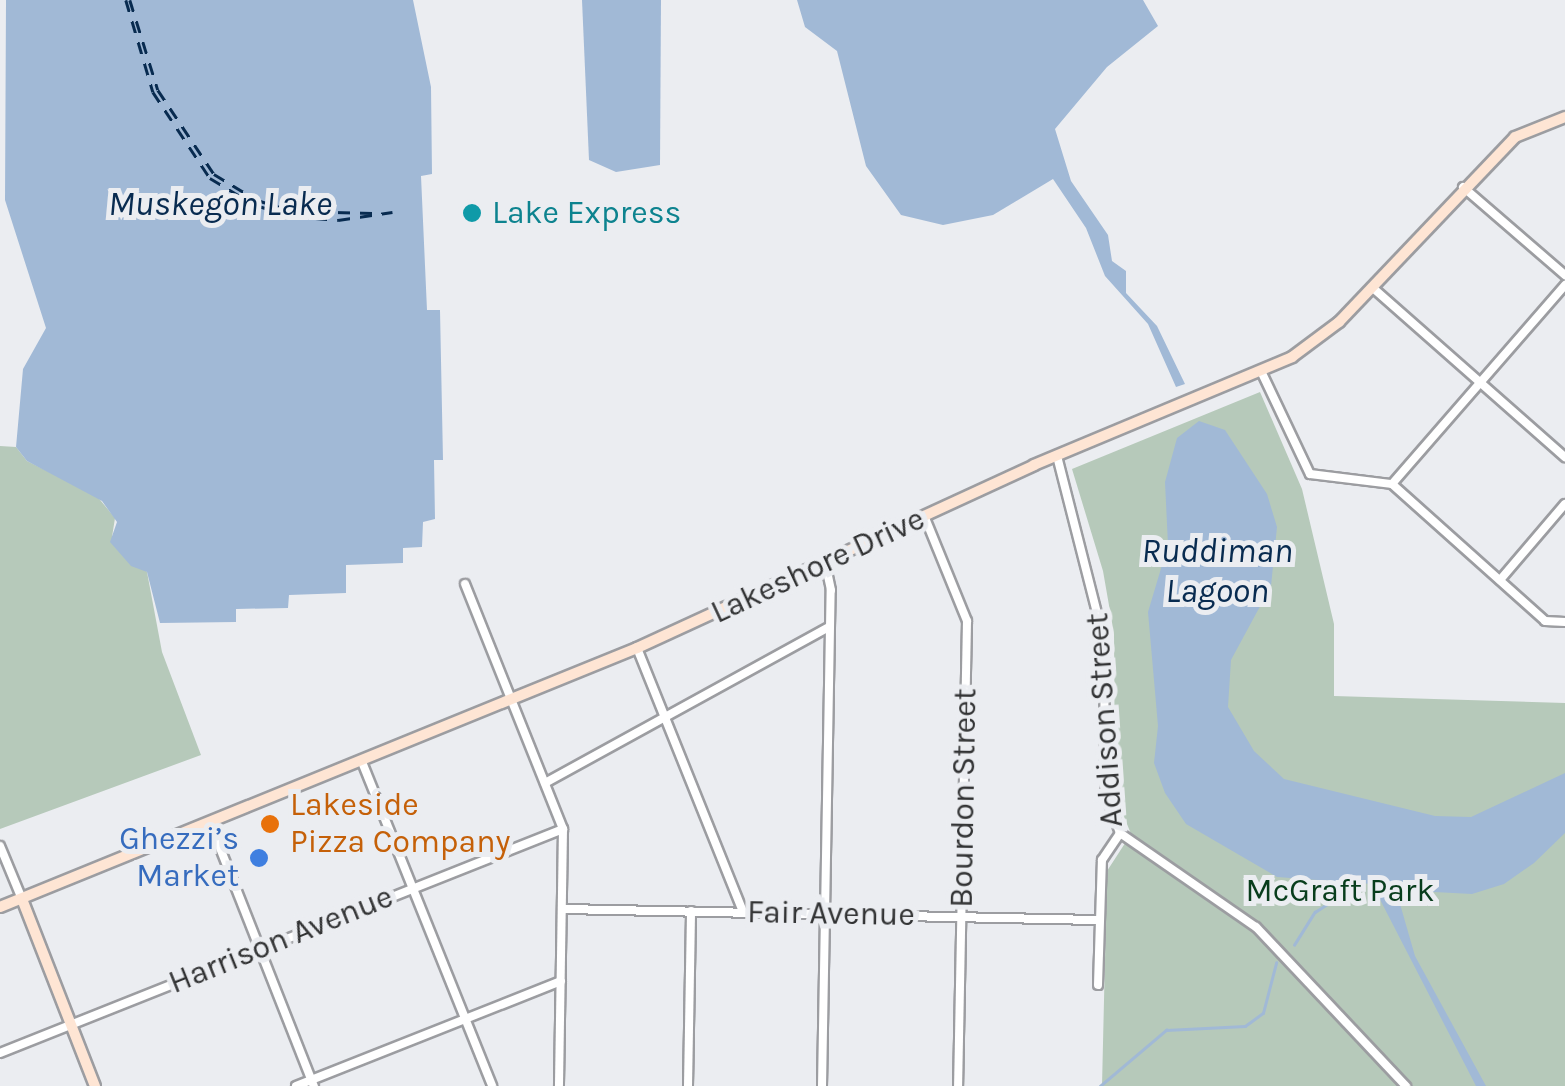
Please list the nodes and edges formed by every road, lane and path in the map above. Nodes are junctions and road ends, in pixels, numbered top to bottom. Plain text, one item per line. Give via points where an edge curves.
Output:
1 (1565, 117) edge
2 (1464, 187) junction
3 (1565, 275) edge
4 (1565, 285) edge
5 (1373, 288) junction
6 (1261, 371) junction
7 (1481, 381) junction
8 (1057, 456) junction
9 (1565, 457) edge
10 (1392, 484) junction
11 (1565, 504) edge
12 (925, 518) junction
13 (826, 566) junction
14 (1500, 580) junction
15 (465, 584) dead end
16 (1565, 622) edge
17 (830, 626) junction
18 (637, 648) junction
19 (512, 701) junction
20 (664, 717) junction
21 (362, 762) junction
22 (546, 783) junction
23 (211, 825) junction
24 (562, 829) junction
25 (1120, 833) junction
26 (0, 846) edge
27 (412, 888) junction
28 (22, 899) junction
29 (0, 907) edge
30 (563, 909) junction
31 (691, 911) junction
32 (742, 912) junction
33 (826, 915) junction
34 (961, 917) junction
35 (1099, 920) junction
36 (259, 948) junction
37 (561, 980) junction
38 (1098, 986) dead end
39 (464, 1018) junction
40 (71, 1025) junction
41 (0, 1053) edge
42 (312, 1083) edge
43 (95, 1086) edge
44 (296, 1086) edge
45 (492, 1086) edge
46 (559, 1086) edge
47 (688, 1086) edge
48 (822, 1086) edge
49 (958, 1086) edge
50 (1406, 1086) edge

1 - 2 main road, Lakeshore Drive via 1515,137
2 - 3 street
2 - 5 main road, Lakeshore Drive
4 - 7 street
5 - 6 main road, Lakeshore Drive via 1318,340
5 - 7 street
6 - 8 main road, Lakeshore Drive
6 - 10 street via 1304,468 1322,479
7 - 9 street
7 - 10 street
8 - 12 main road, Lakeshore Drive
8 - 25 street, Addison Street via 1104,640 1105,793
10 - 14 street
11 - 14 street
12 - 13 main road, Lakeshore Drive
12 - 34 street, Bourdon Street via 967,621
13 - 17 street
13 - 18 main road, Lakeshore Drive
14 - 16 street via 1555,626
15 - 19 street
17 - 20 street
17 - 33 street
18 - 19 main road, Lakeshore Drive
18 - 20 street
19 - 21 main road, Lakeshore Drive
19 - 22 street
20 - 22 street
20 - 32 street
21 - 23 main road, Lakeshore Drive
21 - 27 street
22 - 24 street
23 - 28 main road, Lakeshore Drive
23 - 36 street
24 - 27 street, Harrison Avenue
24 - 30 street
25 - 35 street, Addison Street via 1103,854
25 - 50 street via 1256,927
26 - 28 street
27 - 36 street, Harrison Avenue
27 - 39 street
28 - 29 main road, Lakeshore Drive
28 - 40 main road
30 - 31 street, Fair Avenue
30 - 37 street
31 - 32 street, Fair Avenue
31 - 47 street
32 - 33 street, Fair Avenue
33 - 34 street, Fair Avenue
33 - 48 street
34 - 35 street, Fair Avenue
34 - 49 street, Bourdon Street
35 - 38 street, Addison Street
36 - 40 street, Harrison Avenue
36 - 42 street
37 - 39 street
37 - 46 street
39 - 42 street
39 - 45 street
40 - 41 street, Harrison Avenue
40 - 43 main road
42 - 44 street

